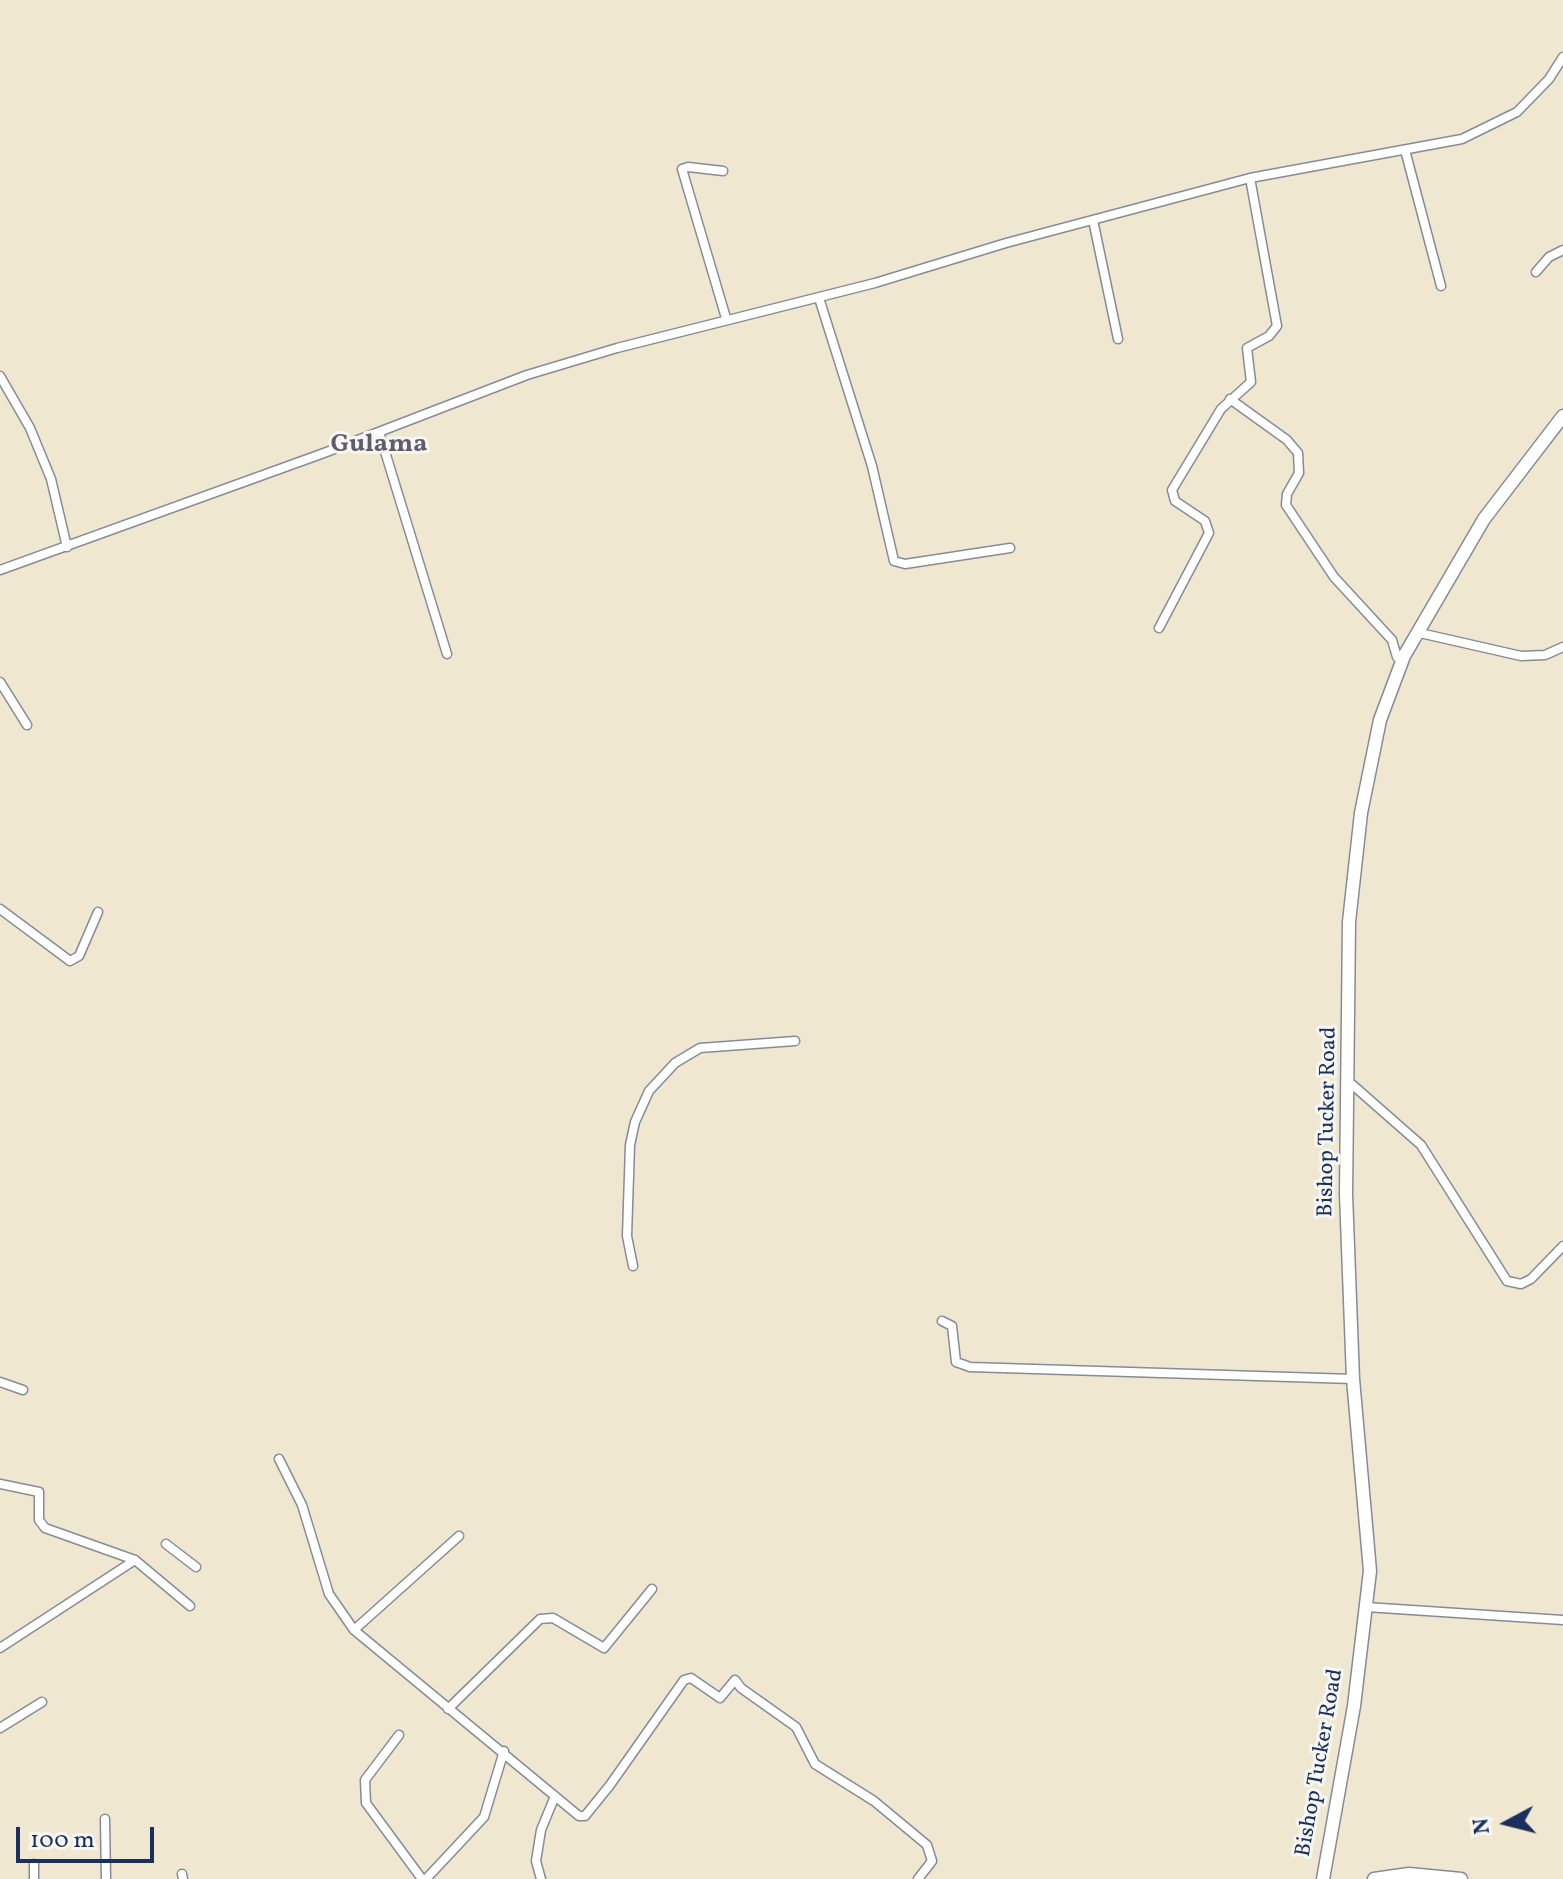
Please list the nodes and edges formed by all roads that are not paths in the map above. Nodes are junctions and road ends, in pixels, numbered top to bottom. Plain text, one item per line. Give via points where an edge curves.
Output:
1 (1563, 57) edge
2 (1405, 150) junction
3 (723, 171) dead end
4 (1250, 178) junction
5 (1093, 220) junction
6 (1563, 250) edge
7 (1536, 272) dead end
8 (1441, 286) dead end
9 (819, 298) junction
10 (726, 318) junction
11 (1118, 339) dead end
12 (0, 376) edge
13 (1230, 399) junction
14 (1563, 416) edge
15 (379, 432) junction
16 (67, 547) junction
17 (1010, 548) dead end
18 (0, 570) edge
19 (1159, 628) dead end
20 (1420, 633) junction
21 (1563, 647) edge
22 (447, 654) dead end
23 (1397, 657) dead end
24 (0, 682) edge
25 (27, 725) dead end
26 (0, 909) edge
27 (98, 912) dead end
28 (795, 1041) dead end
29 (1346, 1080) junction
30 (1563, 1246) edge
31 (633, 1266) dead end
32 (942, 1321) dead end
33 (1353, 1379) junction
34 (0, 1382) edge
35 (23, 1390) dead end
36 (279, 1459) dead end
37 (0, 1484) edge
38 (459, 1536) dead end
39 (166, 1544) dead end
40 (135, 1560) junction
41 (196, 1567) dead end
42 (652, 1589) dead end
43 (190, 1606) dead end
44 (1366, 1607) junction
45 (1563, 1620) edge
46 (354, 1630) junction
47 (0, 1648) edge
48 (42, 1702) dead end
49 (448, 1709) junction
50 (0, 1728) edge
51 (399, 1735) dead end
52 (504, 1751) junction
53 (555, 1796) junction
54 (105, 1819) dead end
55 (34, 1864) dead end
56 (34, 1879) edge
57 (106, 1879) edge
58 (424, 1879) edge
59 (541, 1879) edge
60 (918, 1879) edge
61 (1323, 1879) edge
62 (1374, 1879) edge
63 (1461, 1879) edge

1 - 2 street via 1533,98 1501,122 1462,139
2 - 4 street
2 - 8 street
3 - 10 street via 682,169
4 - 5 street
4 - 13 street via 1277,326 1247,348 1251,382
5 - 9 street
5 - 11 street
6 - 7 street
9 - 10 street
9 - 17 street via 872,466 894,561 905,564
10 - 15 street via 527,375
12 - 16 street via 51,479
13 - 19 street via 1172,490 1175,501 1205,521 1209,533
13 - 23 street via 1298,453 1299,473 1285,498 1290,512 1348,595 1392,640
14 - 20 main road, Bishop Tucker Road via 1484,519
15 - 16 street
15 - 22 street
16 - 18 street
20 - 21 street via 1521,656 1545,655
20 - 29 main road, Bishop Tucker Road via 1404,656 1380,720 1361,813 1349,922
24 - 25 street
26 - 27 street via 70,961 79,956
28 - 31 street via 700,1048 675,1063 649,1091 630,1145 627,1236
29 - 30 street via 1421,1145 1507,1281 1521,1284 1531,1279
29 - 33 main road, Bishop Tucker Road
32 - 33 street via 951,1323 953,1357 964,1367
33 - 44 main road, Bishop Tucker Road via 1369,1540
34 - 35 street
36 - 46 street via 302,1505 329,1594
37 - 40 street via 39,1492 39,1520 45,1528
38 - 46 street
39 - 41 street
40 - 43 street
40 - 47 street
42 - 49 street via 604,1648 553,1618 540,1619
44 - 45 street
44 - 61 main road, Bishop Tucker Road
46 - 49 street
48 - 50 street
49 - 52 street
51 - 58 street via 365,1780 366,1803
52 - 53 street
52 - 58 street via 484,1817
53 - 59 street via 541,1830 536,1861
53 - 60 street via 585,1816 684,1680 691,1678 720,1698 735,1680 796,1727 819,1768 874,1801 927,1845 932,1861
54 - 57 street
55 - 56 street
62 - 63 main road via 1409,1874

